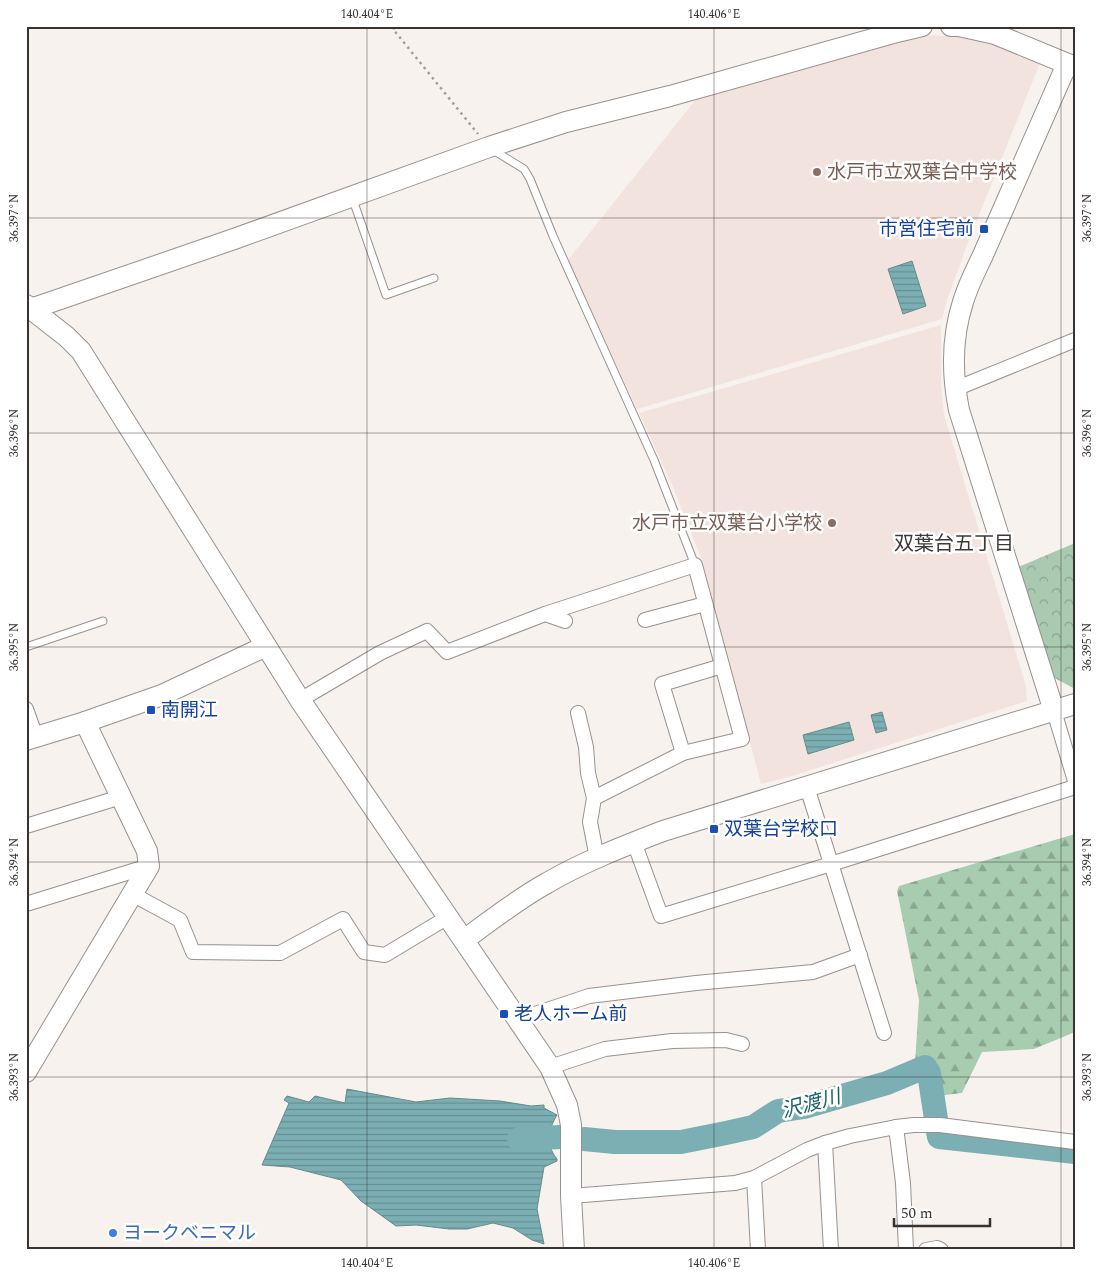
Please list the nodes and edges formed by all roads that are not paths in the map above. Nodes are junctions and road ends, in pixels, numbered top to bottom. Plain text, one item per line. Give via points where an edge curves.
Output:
1 (922, 26) edge
2 (951, 26) edge
3 (1071, 66) edge
4 (489, 147) junction
5 (352, 197) junction
6 (434, 278) dead end
7 (29, 307) edge
8 (1075, 340) edge
9 (955, 389) junction
10 (695, 564) junction
11 (705, 604) junction
12 (545, 614) junction
13 (645, 620) dead end
14 (103, 621) dead end
15 (565, 621) dead end
16 (266, 646) junction
17 (26, 647) edge
18 (722, 666) junction
19 (300, 700) junction
20 (1075, 704) edge
21 (26, 709) edge
22 (1054, 711) junction
23 (578, 713) dead end
24 (85, 722) junction
25 (31, 739) edge
26 (683, 753) junction
27 (1075, 781) edge
28 (807, 787) junction
29 (1075, 787) edge
30 (121, 797) junction
31 (594, 798) junction
32 (26, 826) edge
33 (634, 842) junction
34 (597, 858) junction
35 (832, 864) junction
36 (149, 866) junction
37 (132, 894) junction
38 (26, 904) edge
39 (448, 917) junction
40 (464, 940) junction
41 (860, 955) junction
42 (517, 1020) junction
43 (884, 1033) dead end
44 (742, 1044) dead end
45 (550, 1067) junction
46 (26, 1072) edge
47 (896, 1127) junction
48 (1075, 1142) edge
49 (825, 1143) junction
50 (754, 1178) junction
51 (571, 1196) junction
52 (574, 1250) edge
53 (758, 1250) edge
54 (831, 1250) edge
55 (906, 1250) edge
56 (926, 1250) edge
57 (941, 1250) edge

1 - 4 street via 566,122
2 - 3 street via 995,34
3 - 9 street via 962,304 955,348
4 - 5 street
4 - 10 lane via 524,169 530,178 654,460
5 - 6 lane via 386,294
5 - 7 street
7 - 16 street via 81,352
8 - 9 street
9 - 22 street via 965,431
10 - 11 street
10 - 12 street
11 - 13 street
11 - 18 street
12 - 15 street
12 - 19 street via 447,652 427,631 380,653
14 - 17 lane
16 - 19 street
16 - 24 street via 162,695
18 - 26 street via 662,684
18 - 26 street via 742,739
19 - 39 street
20 - 22 street
21 - 25 street
22 - 27 street
22 - 28 street
23 - 31 street
24 - 25 street
24 - 30 street
26 - 31 street
28 - 33 street
28 - 35 street
29 - 35 street
30 - 32 street
30 - 36 street via 147,851
31 - 34 street via 590,822
33 - 34 street
33 - 35 street via 661,916
34 - 40 street via 546,883
35 - 41 street
36 - 37 street
36 - 38 street
37 - 39 street via 180,920 193,952 280,953 343,919 364,952 385,955
37 - 46 street
39 - 40 street
40 - 42 street
41 - 42 street via 813,972 589,996
41 - 43 street
42 - 45 street
44 - 45 street via 726,1040 672,1041 604,1049
45 - 51 street via 567,1105 571,1125
47 - 48 street via 940,1124
47 - 49 street
47 - 55 street
49 - 50 street
49 - 54 street
50 - 51 street via 735,1183
50 - 53 street
51 - 52 street
56 - 57 street

